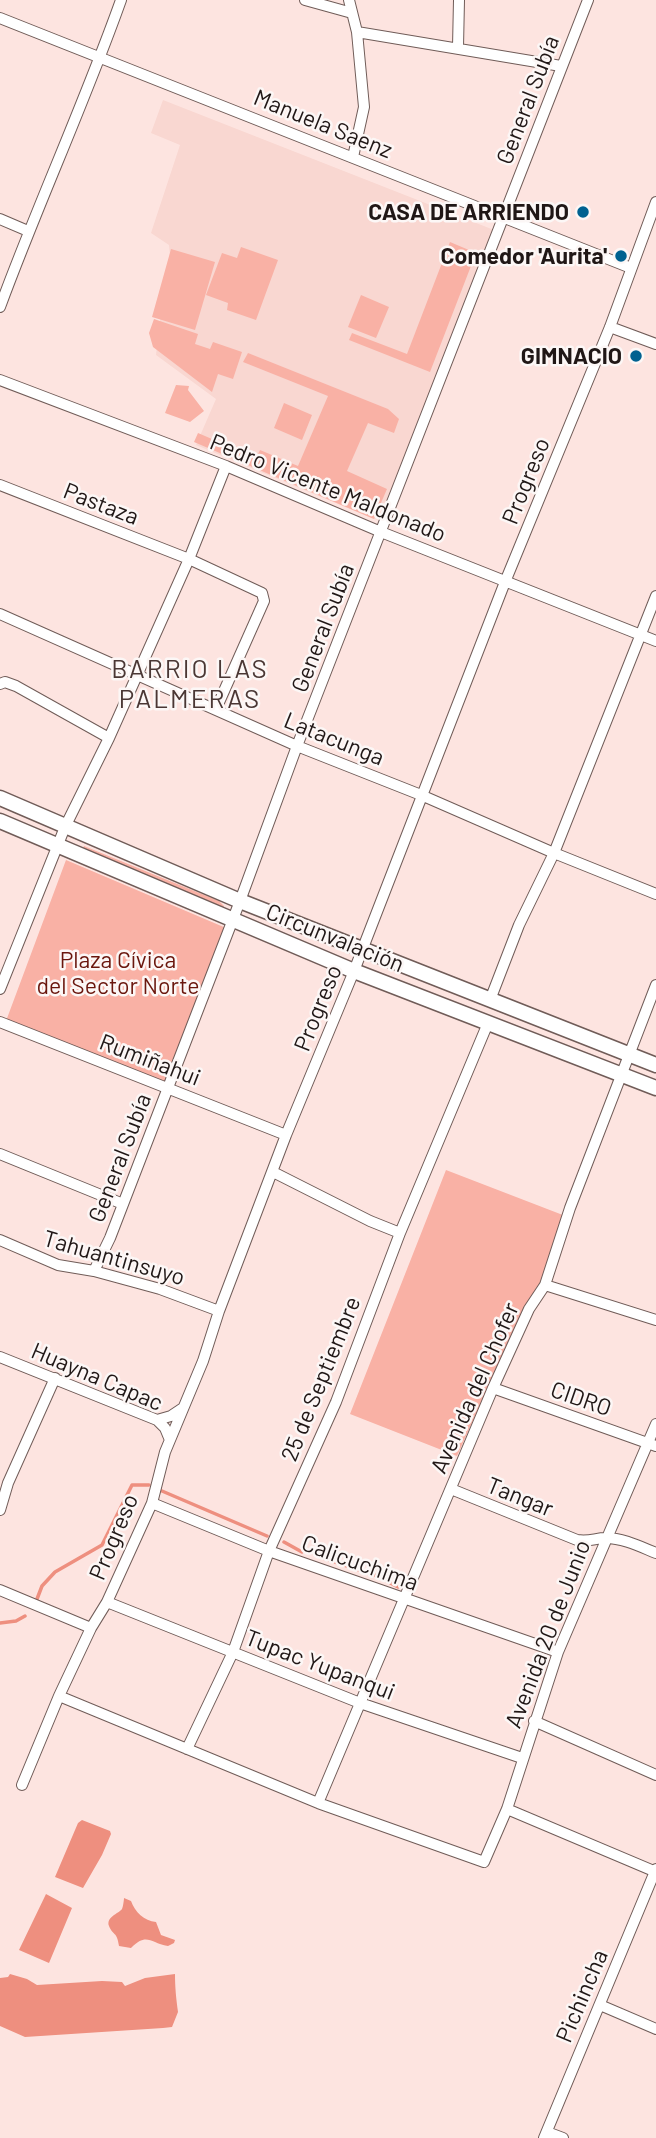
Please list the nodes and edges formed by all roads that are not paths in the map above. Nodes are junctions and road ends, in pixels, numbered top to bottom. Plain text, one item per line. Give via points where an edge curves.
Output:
1 (121, 0) edge
2 (305, 0) edge
3 (349, 0) edge
4 (459, 0) edge
5 (588, 0) edge
6 (352, 13) junction
7 (0, 18) edge
8 (356, 32) junction
9 (458, 47) junction
10 (101, 57) junction
11 (561, 66) junction
12 (353, 157) junction
13 (656, 202) edge
14 (503, 215) junction
15 (0, 219) edge
16 (28, 231) junction
17 (631, 268) junction
18 (0, 307) edge
19 (610, 327) junction
20 (656, 344) edge
21 (0, 380) edge
22 (226, 466) junction
23 (0, 485) edge
24 (381, 532) junction
25 (188, 559) junction
26 (505, 582) junction
27 (656, 596) edge
28 (0, 614) edge
29 (640, 635) junction
30 (656, 641) edge
31 (138, 674) junction
32 (0, 684) edge
33 (216, 709) junction
34 (110, 738) junction
35 (297, 746) junction
36 (421, 795) junction
37 (0, 799) edge
38 (0, 821) edge
39 (65, 827) junction
40 (58, 846) junction
41 (554, 853) junction
42 (656, 894) edge
43 (240, 901) junction
44 (233, 921) junction
45 (363, 949) junction
46 (354, 971) junction
47 (656, 985) edge
48 (0, 989) edge
49 (490, 1000) junction
50 (0, 1022) edge
51 (488, 1023) junction
52 (628, 1054) junction
53 (656, 1065) edge
54 (623, 1076) junction
55 (167, 1087) junction
56 (656, 1088) edge
57 (286, 1135) junction
58 (0, 1154) edge
59 (273, 1172) junction
60 (123, 1204) junction
61 (400, 1233) junction
62 (0, 1240) edge
63 (94, 1271) junction
64 (545, 1285) junction
65 (219, 1311) junction
66 (656, 1320) edge
67 (0, 1357) edge
68 (55, 1378) junction
69 (493, 1388) junction
70 (183, 1408) junction
71 (157, 1420) junction
72 (656, 1424) edge
73 (170, 1440) junction
74 (652, 1444) edge
75 (4, 1481) edge
76 (451, 1489) junction
77 (152, 1503) junction
78 (0, 1510) edge
79 (605, 1538) junction
80 (269, 1551) junction
81 (656, 1553) edge
82 (0, 1590) edge
83 (404, 1600) junction
84 (107, 1602) junction
85 (91, 1628) junction
86 (558, 1651) junction
87 (233, 1652) junction
88 (59, 1696) junction
89 (360, 1703) junction
90 (534, 1721) junction
91 (187, 1749) junction
92 (522, 1758) junction
93 (656, 1775) edge
94 (22, 1785) dead end
95 (318, 1803) junction
96 (507, 1808) junction
97 (656, 1871) edge
98 (600, 2005) junction
99 (656, 2029) edge
100 (546, 2135) edge
101 (563, 2138) edge

1 - 10 street
2 - 6 street
3 - 6 street
4 - 9 street
5 - 11 street, General Subía
6 - 8 street
7 - 10 street, Manuela Saenz
8 - 9 street
8 - 12 street via 364,107
9 - 11 street
10 - 12 street, Manuela Saenz
10 - 16 street
11 - 14 street, General Subía
12 - 14 street, Manuela Saenz
13 - 17 street, Progreso
14 - 17 street, Manuela Saenz
14 - 24 street, General Subía
15 - 16 street
16 - 18 street
17 - 19 street, Progreso
19 - 20 street
19 - 26 street, Progreso
21 - 22 street, Pedro Vicente Maldonado
22 - 24 street, Pedro Vicente Maldonado
22 - 25 street
23 - 25 street, Pastaza
24 - 26 street, Pedro Vicente Maldonado
24 - 35 street, General Subía
25 - 31 street
25 - 33 street, Pastaza via 262,593 264,601
26 - 29 street, Pedro Vicente Maldonado
26 - 36 street, Progreso
27 - 29 street
28 - 31 street, Latacunga
29 - 30 street, Pedro Vicente Maldonado
29 - 41 street
31 - 33 street, Latacunga
31 - 34 street
32 - 34 street via 16,686
33 - 35 street, Latacunga
34 - 39 street
35 - 36 street, Latacunga
35 - 43 street, General Subía
36 - 41 street, Latacunga
36 - 45 street, Progreso
37 - 39 main road, Circunvalación
38 - 40 main road, Circunvalación
39 - 40 street
39 - 43 main road, Circunvalación
40 - 44 main road, Circunvalación
40 - 48 street
41 - 42 street, Latacunga
41 - 49 street
43 - 44 street, General Subía
43 - 45 main road, Circunvalación
44 - 46 main road, Circunvalación
44 - 55 street, General Subía
45 - 46 street, Progreso
45 - 49 main road, Circunvalación
46 - 51 main road, Circunvalación
46 - 57 street, Progreso
47 - 52 street, Avenida del Chofer
49 - 52 main road, Circunvalación
50 - 55 street, Rumiñahui
51 - 54 main road, Circunvalación
51 - 61 street, 25 de Septiembre
52 - 53 main road, Circunvalación
52 - 54 street, Avenida del Chofer
54 - 56 main road, Circunvalación
54 - 64 street, Avenida del Chofer via 570,1208
55 - 57 street, Rumiñahui
55 - 60 street, General Subía
57 - 59 street, Progreso
58 - 60 street
59 - 61 street
59 - 65 street, Progreso
60 - 63 street, General Subía
61 - 80 street, 25 de Septiembre via 336,1402
62 - 63 street, Tahuantinsuyo via 58,1265
63 - 65 street, Tahuantinsuyo
64 - 66 street
64 - 69 street, Avenida del Chofer
65 - 70 street, Progreso
67 - 68 street, Huayna Capac
68 - 71 street, Huayna Capac
68 - 75 street
69 - 74 street, CIDRO
69 - 76 street, Avenida del Chofer
70 - 71 street
70 - 73 street, Progreso
71 - 73 street, Huayna Capac
72 - 74 street, Avenida 20 de Junio
73 - 77 street, Progreso
74 - 79 street, Avenida 20 de Junio
75 - 78 street
76 - 79 street, Tangar via 578,1540
76 - 83 street, Avenida del Chofer
77 - 80 street, Calicuchima
77 - 84 street, Progreso
79 - 81 street, Tangar
79 - 86 street, Avenida 20 de Junio
80 - 83 street, Calicuchima
80 - 87 street, 25 de Septiembre
82 - 85 street
83 - 86 street, Calicuchima
83 - 89 street, Avenida del Chofer
84 - 85 street, Progreso
84 - 87 street, Tupac Yupanqui
85 - 88 street, Progreso
86 - 90 street, Avenida 20 de Junio
87 - 89 street, Tupac Yupanqui
87 - 91 street, 25 de Septiembre
88 - 91 street
88 - 94 street, Progreso
89 - 92 street, Tupac Yupanqui
89 - 95 street, Avenida del Chofer
90 - 92 street, Avenida 20 de Junio
90 - 93 street
91 - 95 street
92 - 96 street, Avenida 20 de Junio
95 - 96 street, Avenida 20 de Junio via 484,1862
96 - 97 street
97 - 98 street, Pichincha
98 - 99 street
98 - 100 street, Pichincha
100 - 101 street

